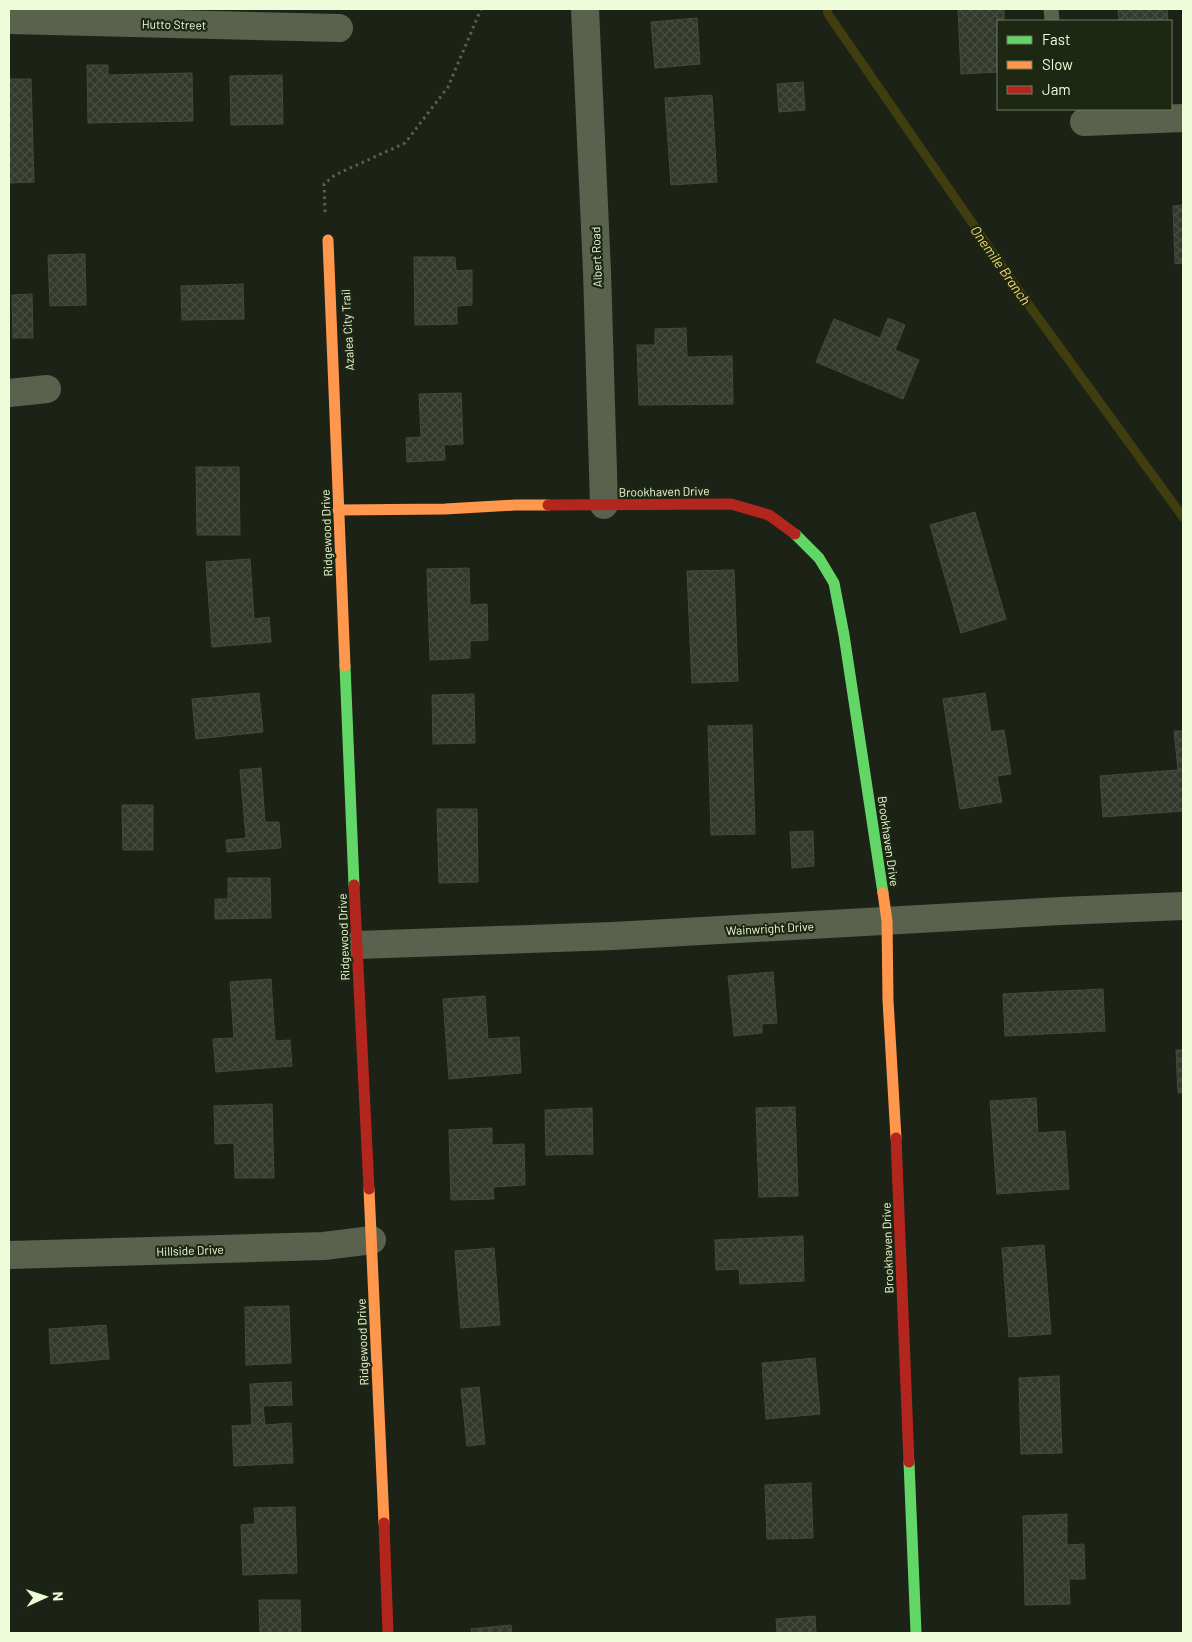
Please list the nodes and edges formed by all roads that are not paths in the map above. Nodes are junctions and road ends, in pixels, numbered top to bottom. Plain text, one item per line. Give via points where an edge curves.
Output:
1 (585, 9) edge
2 (9, 20) edge
3 (339, 28) dead end
4 (1183, 118) edge
5 (1084, 122) dead end
6 (328, 240) dead end
7 (46, 389) dead end
8 (9, 393) edge
9 (604, 505) junction
10 (338, 510) junction
11 (1183, 906) edge
12 (887, 922) junction
13 (357, 945) junction
14 (372, 1240) junction
15 (9, 1255) edge
16 (388, 1633) edge
17 (916, 1633) edge

1 - 9 street, Albert Road
2 - 3 street, Hutto Street
4 - 5 street
6 - 10 street, Ridgewood Drive
7 - 8 street
9 - 10 street, Brookhaven Drive
9 - 12 street, Brookhaven Drive via 732,504 769,516 793,532 818,558 834,583
10 - 13 street, Ridgewood Drive
11 - 12 street, Wainwright Drive
12 - 13 street, Wainwright Drive
12 - 17 street, Brookhaven Drive
13 - 14 street, Ridgewood Drive
14 - 15 street, Hillside Drive via 324,1246
14 - 16 street, Ridgewood Drive

